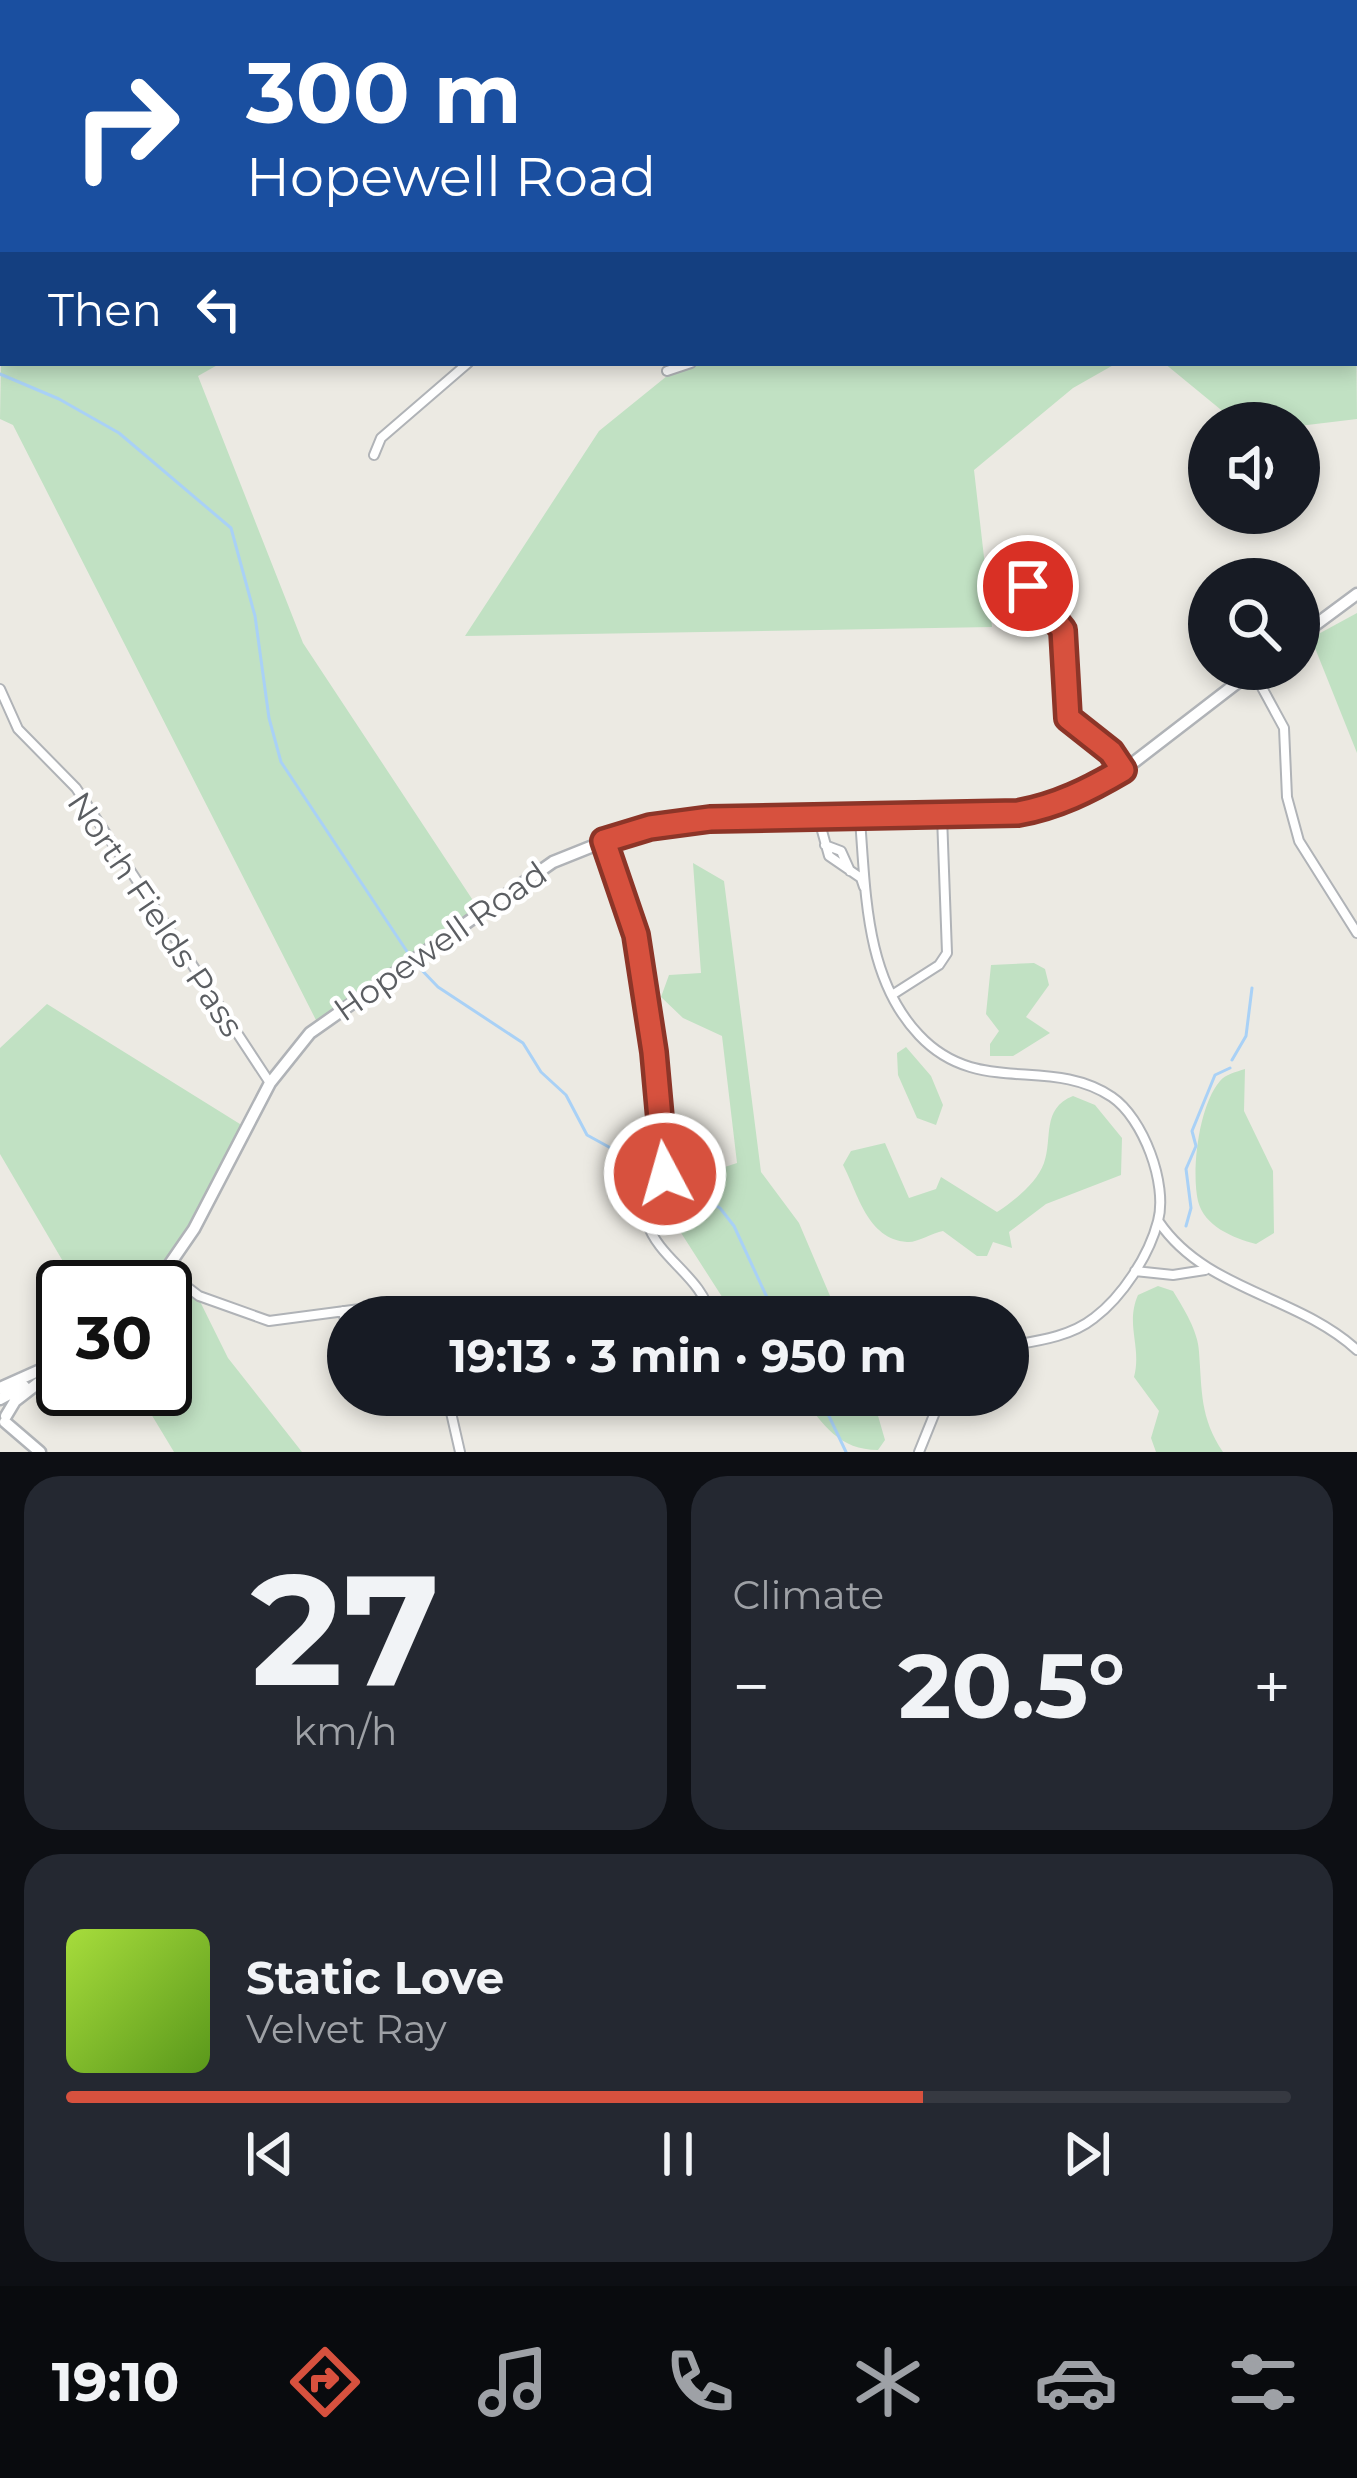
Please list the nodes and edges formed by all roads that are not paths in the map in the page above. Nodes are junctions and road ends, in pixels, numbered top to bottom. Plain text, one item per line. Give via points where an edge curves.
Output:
1 (465, 366) edge
2 (683, 366) edge
3 (667, 371) dead end
4 (374, 455) dead end
5 (1005, 561) dead end
6 (1357, 594) edge
7 (1320, 621) edge
8 (0, 689) edge
9 (1228, 690) edge
10 (1264, 690) edge
11 (1123, 770) junction
12 (942, 816) junction
13 (819, 820) junction
14 (860, 820) junction
15 (604, 841) junction
16 (867, 894) junction
17 (1357, 933) edge
18 (892, 995) junction
19 (271, 1083) junction
20 (1158, 1221) junction
21 (172, 1260) edge
22 (1206, 1270) junction
23 (1135, 1271) junction
24 (192, 1291) edge
25 (703, 1296) edge
26 (327, 1313) edge
27 (1029, 1342) edge
28 (1357, 1350) edge
29 (36, 1372) edge
30 (36, 1378) edge
31 (36, 1383) edge
32 (0, 1388) edge
33 (0, 1401) edge
34 (452, 1416) edge
35 (934, 1416) edge
36 (3, 1426) edge
37 (36, 1452) edge
38 (460, 1452) edge
39 (919, 1452) edge

1 - 4 street via 381,438
2 - 3 street
5 - 11 street via 1061,624 1068,718
6 - 7 street
8 - 19 street, North Fields Pass via 17,729 76,788
9 - 11 street, Hopewell Road
10 - 17 street via 1284,728 1287,797 1299,842
11 - 12 street, Hopewell Road via 1046,808
12 - 14 street, Hopewell Road
12 - 18 street via 946,953
13 - 14 street, Hopewell Road
13 - 15 street, Hopewell Road via 682,821
13 - 16 street via 829,856 861,878
14 - 16 street
15 - 19 street, Hopewell Road via 542,870 340,1008
15 - 25 street via 632,915 667,1168 647,1222
16 - 18 street via 878,964
18 - 20 street via 915,1031 971,1071 1083,1082 1116,1100 1152,1160
19 - 21 street, Hopewell Road
20 - 22 street
20 - 23 street
22 - 23 street
22 - 28 street via 1309,1317
23 - 27 street via 1090,1322
24 - 26 street via 269,1322
29 - 32 street
30 - 33 street
31 - 36 street
33 - 36 street
34 - 38 street
35 - 39 street
36 - 37 street

